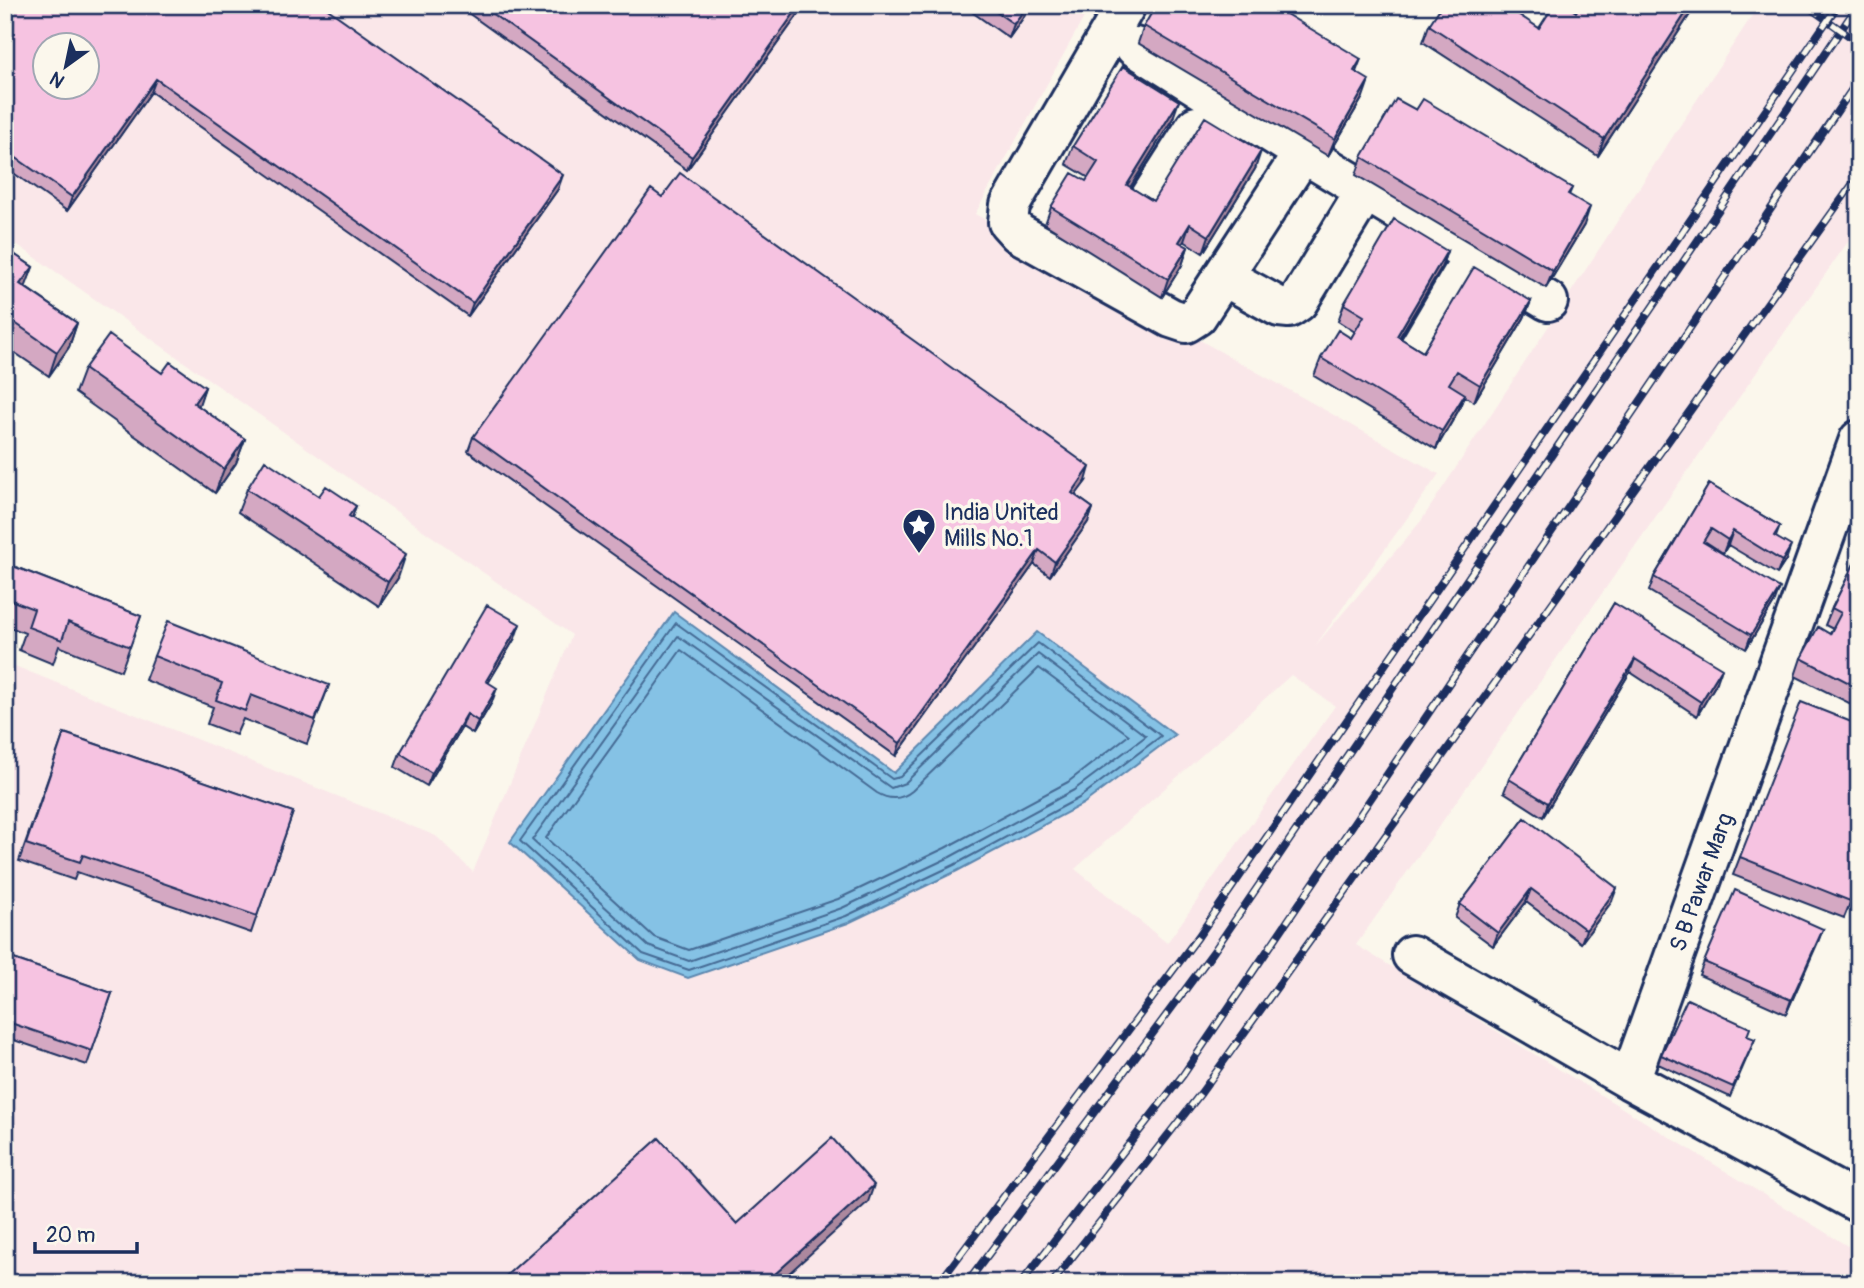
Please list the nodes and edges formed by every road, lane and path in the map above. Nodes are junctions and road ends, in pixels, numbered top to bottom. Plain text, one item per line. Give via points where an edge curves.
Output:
1 (1126, 5) edge
2 (1135, 47) dead end
3 (1242, 116) junction
4 (1303, 153) junction
5 (1366, 190) junction
6 (1143, 209) edge
7 (1474, 256) junction
8 (1223, 276) junction
9 (1548, 301) edge
10 (1415, 355) edge
11 (1859, 440) edge
12 (1766, 585) edge
13 (1800, 605) junction
14 (1412, 955) dead end
15 (1630, 1080) junction
16 (1859, 1203) edge

1 - 8 street via 1010,205 1008,222 1018,233 1186,323 1196,316
2 - 3 street
3 - 4 street
3 - 6 street via 1196,126
4 - 5 street
4 - 8 street
5 - 7 street
5 - 8 street via 1298,302 1289,308
7 - 9 street
7 - 10 street
11 - 13 street, S B Pawar Marg
12 - 13 street
13 - 15 street, S B Pawar Marg
14 - 15 street
15 - 16 street

